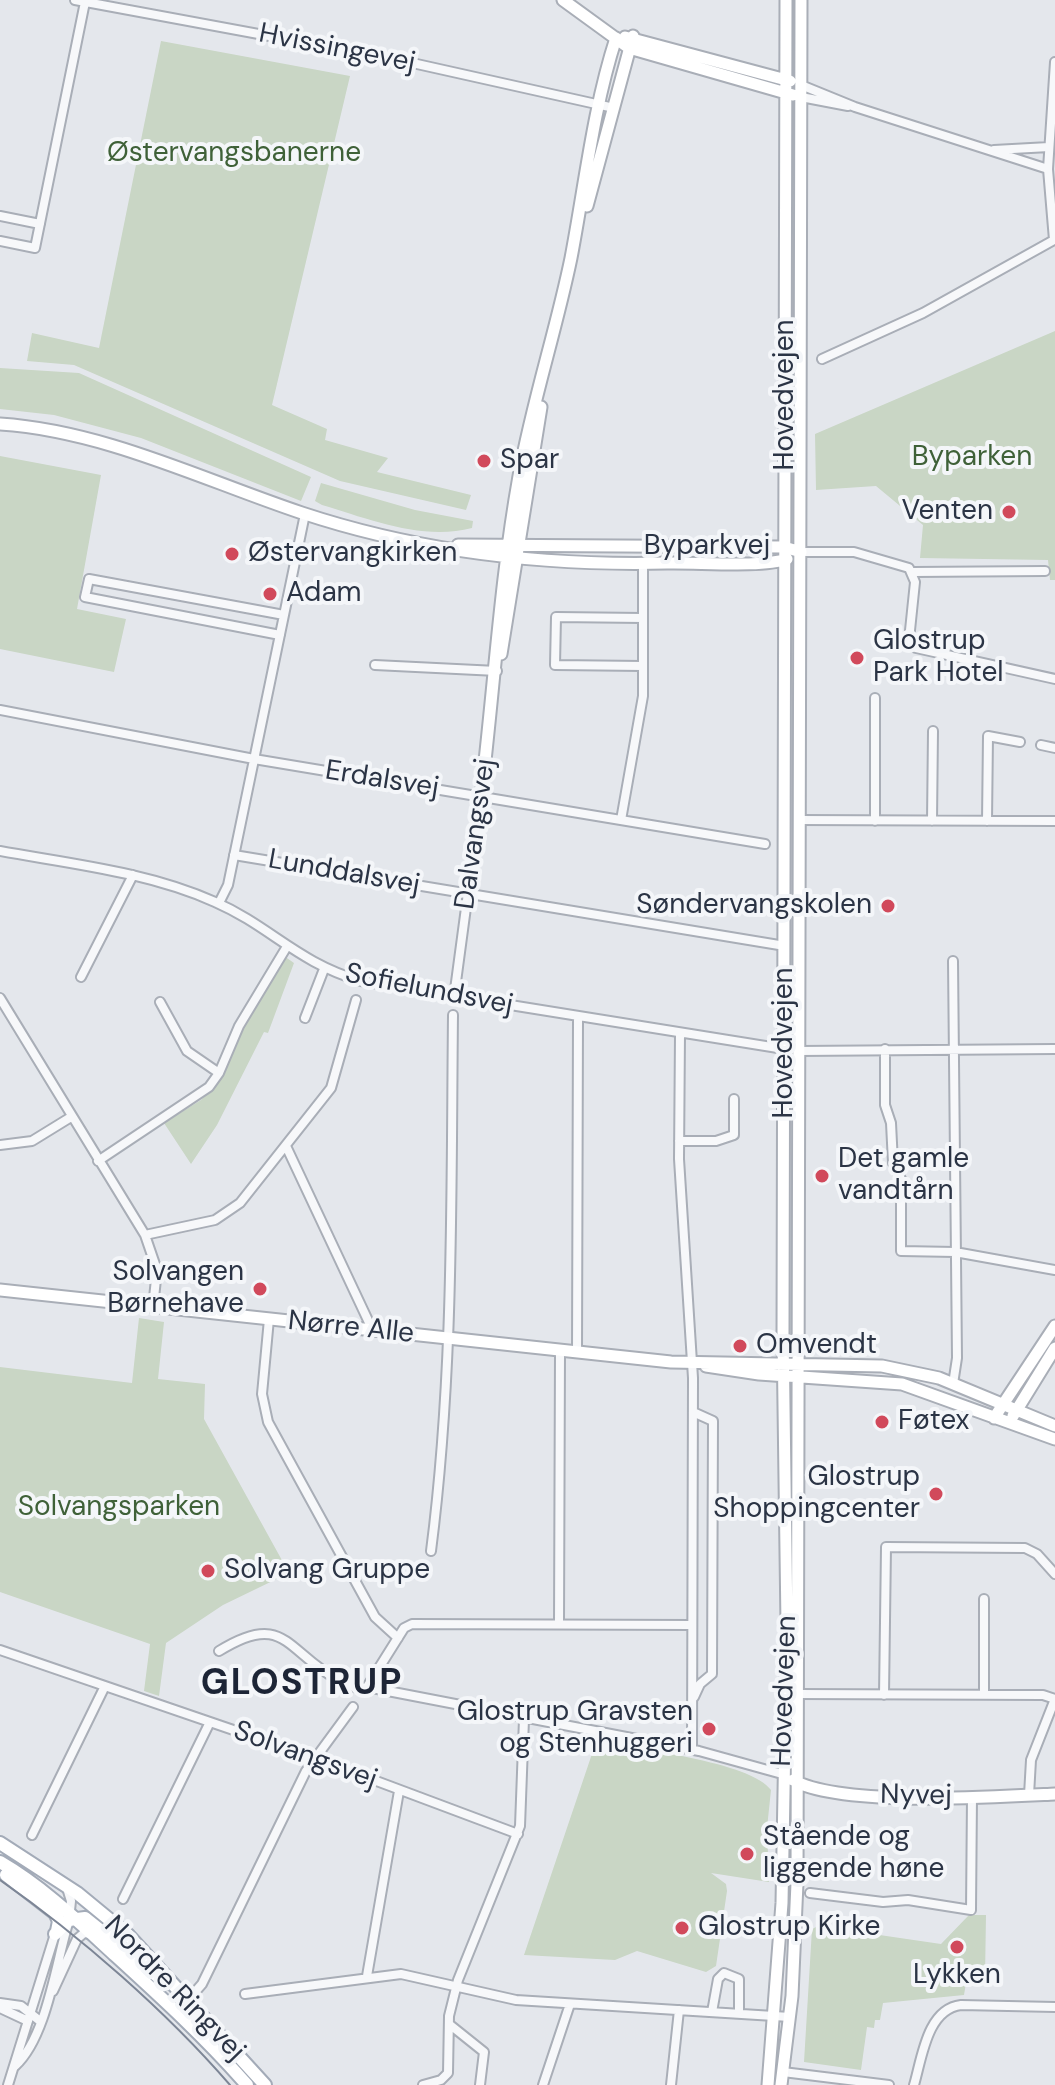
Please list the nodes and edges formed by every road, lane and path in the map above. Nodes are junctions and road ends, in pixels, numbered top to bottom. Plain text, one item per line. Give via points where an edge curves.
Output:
1 (563, 0) edge
2 (786, 0) edge
3 (801, 0) edge
4 (80, 1) edge
5 (616, 38) junction
6 (631, 42) junction
7 (1055, 62) edge
8 (786, 86) junction
9 (801, 91) junction
10 (599, 105) junction
11 (614, 108) junction
12 (1049, 147) junction
13 (989, 151) junction
14 (1048, 169) junction
15 (0, 216) edge
16 (40, 224) junction
17 (1054, 240) edge
18 (0, 241) edge
19 (570, 260) junction
20 (822, 359) dead end
21 (0, 424) edge
22 (305, 514) junction
23 (514, 544) junction
24 (421, 545) junction
25 (784, 547) junction
26 (801, 552) junction
27 (512, 558) junction
28 (784, 561) junction
29 (643, 563) junction
30 (1045, 571) dead end
31 (913, 572) junction
32 (284, 615) junction
33 (643, 618) junction
34 (280, 635) junction
35 (375, 665) dead end
36 (643, 666) junction
37 (497, 671) junction
38 (1055, 679) edge
39 (875, 698) dead end
40 (0, 710) edge
41 (933, 731) dead end
42 (1020, 742) dead end
43 (1041, 745) dead end
44 (1055, 748) edge
45 (254, 759) junction
46 (481, 796) junction
47 (621, 820) junction
48 (798, 820) junction
49 (875, 821) junction
50 (932, 821) junction
51 (987, 821) junction
52 (1055, 821) edge
53 (765, 844) dead end
54 (0, 851) edge
55 (234, 855) junction
56 (133, 875) junction
57 (468, 894) junction
58 (219, 903) junction
59 (785, 946) junction
60 (286, 948) junction
61 (785, 960) junction
62 (953, 961) dead end
63 (324, 969) junction
64 (81, 977) dead end
65 (454, 997) junction
66 (0, 998) edge
67 (356, 1000) dead end
68 (160, 1002) dead end
69 (453, 1015) dead end
70 (578, 1017) junction
71 (305, 1018) dead end
72 (680, 1034) junction
73 (784, 1049) junction
74 (885, 1049) junction
75 (1055, 1049) edge
76 (954, 1050) junction
77 (799, 1051) junction
78 (219, 1073) junction
79 (734, 1099) dead end
80 (71, 1117) junction
81 (679, 1141) junction
82 (0, 1145) edge
83 (286, 1146) junction
84 (98, 1161) junction
85 (145, 1235) junction
86 (955, 1252) junction
87 (1055, 1270) edge
88 (0, 1290) edge
89 (153, 1307) junction
90 (269, 1319) junction
91 (1055, 1326) edge
92 (373, 1331) junction
93 (447, 1339) junction
94 (1055, 1348) edge
95 (560, 1351) junction
96 (577, 1352) junction
97 (784, 1362) junction
98 (800, 1362) junction
99 (697, 1364) junction
100 (784, 1377) junction
101 (799, 1377) junction
102 (953, 1384) junction
103 (1003, 1404) junction
104 (1016, 1409) junction
105 (693, 1412) junction
106 (994, 1418) junction
107 (1010, 1424) junction
108 (1055, 1426) edge
109 (1055, 1439) edge
110 (431, 1551) dead end
111 (1055, 1574) edge
112 (984, 1599) dead end
113 (559, 1624) junction
114 (692, 1625) junction
115 (398, 1638) junction
116 (0, 1651) edge
117 (219, 1651) dead end
118 (692, 1664) junction
119 (708, 1678) junction
120 (105, 1686) junction
121 (367, 1687) junction
122 (797, 1694) junction
123 (884, 1695) junction
124 (984, 1695) junction
125 (1055, 1699) edge
126 (693, 1702) junction
127 (353, 1707) dead end
128 (524, 1719) junction
129 (210, 1722) junction
130 (692, 1749) junction
131 (315, 1758) junction
132 (782, 1774) junction
133 (797, 1783) junction
134 (399, 1791) junction
135 (1055, 1794) edge
136 (1029, 1795) junction
137 (972, 1797) junction
138 (518, 1834) junction
139 (32, 1835) dead end
140 (0, 1843) edge
141 (0, 1862) edge
142 (0, 1871) edge
143 (63, 1883) junction
144 (810, 1893) dead end
145 (123, 1899) dead end
146 (71, 1917) junction
147 (55, 1934) junction
148 (93, 1934) junction
149 (367, 1976) junction
150 (457, 1985) junction
151 (245, 1994) dead end
152 (188, 2000) junction
153 (570, 2004) junction
154 (0, 2005) edge
155 (1055, 2007) edge
156 (29, 2010) junction
157 (679, 2010) junction
158 (712, 2012) junction
159 (739, 2013) junction
160 (776, 2015) junction
161 (790, 2017) junction
162 (26, 2021) junction
163 (40, 2021) junction
164 (449, 2024) junction
165 (15, 2066) junction
166 (782, 2079) edge
167 (8, 2085) edge
168 (247, 2085) edge
169 (265, 2085) edge
170 (423, 2085) edge
171 (480, 2085) edge
172 (543, 2085) edge
173 (671, 2085) edge
174 (768, 2085) edge
175 (889, 2085) edge
176 (914, 2085) edge

1 - 5 street
2 - 8 street, Hovedvejen
3 - 9 street, Hovedvejen
4 - 10 street, Hvissingevej via 399,60
4 - 16 street
5 - 6 street
5 - 10 street, Dalvangsvej
6 - 8 street
6 - 11 street, Dalvangsvej
7 - 12 street
8 - 9 street
8 - 25 street, Hovedvejen
9 - 13 street
9 - 26 street, Hovedvejen
10 - 11 street
10 - 19 street, Dalvangsvej
11 - 19 street, Dalvangsvej
12 - 13 street
12 - 14 street
13 - 14 street
14 - 17 street
15 - 16 street
16 - 18 street via 35,248
17 - 20 street via 923,313
19 - 23 street, Dalvangsvej via 523,456
21 - 22 street, Byparkvej via 53,430 121,449
22 - 24 street, Byparkvej
22 - 32 street
23 - 24 street, Byparkvej
23 - 25 street, Byparkvej
23 - 27 street, Dalvangsvej
24 - 27 street, Byparkvej
25 - 26 street, Byparkvej
25 - 28 street, Hovedvejen
26 - 28 street, Byparkvej
26 - 31 street via 854,552
26 - 48 street, Hovedvejen
27 - 29 street, Byparkvej
27 - 37 street, Dalvangsvej
28 - 29 street, Byparkvej
28 - 59 street, Hovedvejen
29 - 33 street
30 - 31 street
31 - 38 street via 912,646
32 - 34 street
32 - 34 street via 89,579 85,597
33 - 36 street
33 - 36 street via 556,617 555,665
34 - 45 street
35 - 37 street
36 - 47 street via 641,719
37 - 46 street, Dalvangsvej
39 - 49 street
40 - 45 street, Erdalsvej
41 - 50 street
42 - 51 street via 988,736
43 - 44 street
45 - 46 street, Erdalsvej
45 - 55 street
46 - 47 street, Erdalsvej
46 - 57 street, Dalvangsvej
47 - 53 street, Erdalsvej
48 - 49 street
48 - 77 street, Hovedvejen
49 - 50 street
50 - 51 street
51 - 52 street
54 - 56 street, Sofielundsvej
55 - 57 street, Lunddalsvej
55 - 58 street
56 - 58 street, Sofielundsvej
56 - 64 street
57 - 59 street, Lunddalsvej
57 - 65 street, Dalvangsvej
58 - 60 street, Sofielundsvej
59 - 61 street, Hovedvejen
60 - 63 street, Sofielundsvej
60 - 78 street via 239,1026
61 - 73 street, Hovedvejen
61 - 77 street via 791,1043
62 - 76 street
63 - 65 street, Sofielundsvej
63 - 71 street
65 - 70 street, Sofielundsvej
66 - 80 street
67 - 83 street via 331,1088
68 - 78 street via 187,1051
69 - 93 street
70 - 72 street, Sofielundsvej
70 - 96 street
72 - 73 street, Sofielundsvej
72 - 81 street
73 - 97 street, Hovedvejen
74 - 76 street
74 - 77 street
74 - 86 street via 885,1105 893,1163 901,1179 901,1251
75 - 76 street
76 - 86 street
77 - 98 street, Hovedvejen
78 - 84 street via 198,1098
79 - 81 street via 734,1135 716,1141
80 - 82 street via 32,1141
80 - 84 street
81 - 99 street
83 - 85 street via 215,1220
83 - 92 street
84 - 85 street
85 - 89 street via 157,1270
86 - 87 street
86 - 102 street
88 - 89 street, Nørre Alle
89 - 90 street, Nørre Alle
90 - 92 street, Nørre Alle
90 - 115 street via 262,1394 268,1422 375,1617
91 - 103 street
92 - 93 street, Nørre Alle
93 - 95 street, Nørre Alle
93 - 110 street via 441,1474
94 - 104 street
95 - 96 street, Nørre Alle
95 - 113 street
96 - 99 street, Nørre Alle
97 - 98 street, Nørre Alle
97 - 99 street, Nørre Alle
97 - 100 street, Hovedvejen
98 - 101 street, Hovedvejen
98 - 102 street, Nørre Alle via 882,1366
99 - 100 street, Nørre Alle
99 - 105 street
100 - 101 street, Nørre Alle
100 - 132 street, Hovedvejen via 787,1625
101 - 106 street, Nørre Alle via 902,1384
101 - 122 street, Hovedvejen
102 - 103 street, Nørre Alle
103 - 104 street, Nørre Alle
103 - 106 street
104 - 107 street
104 - 108 street, Nørre Alle
105 - 114 street
105 - 119 street via 713,1421
106 - 107 street, Nørre Alle
107 - 109 street, Nørre Alle
111 - 123 street via 1025,1548 886,1547
112 - 124 street
113 - 114 street
113 - 115 street via 417,1624 404,1628
114 - 118 street
115 - 121 street
116 - 120 street, Solvangsvej
117 - 121 street via 241,1637 269,1634 289,1641 328,1674 359,1690
118 - 119 street via 697,1675
118 - 126 street
119 - 126 street
120 - 129 street, Solvangsvej
120 - 139 street
121 - 128 street
122 - 123 street
122 - 133 street, Hovedvejen
123 - 124 street
124 - 125 street
125 - 136 street via 1029,1764
126 - 130 street
127 - 131 street
128 - 130 street
128 - 138 street
129 - 131 street, Solvangsvej
129 - 145 street
130 - 132 street
131 - 134 street, Solvangsvej
131 - 152 street via 202,1984
132 - 133 street, Nyvej
132 - 160 street, Hovedvejen
133 - 137 street, Nyvej via 851,1794
133 - 161 street, Hovedvejen
134 - 138 street, Solvangsvej
134 - 149 street
135 - 136 street, Nyvej
136 - 137 street, Nyvej
137 - 144 street via 971,1910
138 - 150 street
140 - 143 main road, Nordre Ringvej
141 - 146 main road, Nordre Ringvej
142 - 147 main road via 55,1913
143 - 146 street via 70,1894
143 - 152 main road, Nordre Ringvej via 128,1935
146 - 147 main road
146 - 148 main road, Nordre Ringvej
146 - 152 main road via 97,1924
146 - 163 street
147 - 156 street
148 - 163 street via 77,1939
148 - 168 main road, Nordre Ringvej
149 - 150 street via 401,1974
149 - 151 street
150 - 153 street via 516,2000
150 - 164 street
152 - 169 main road, Nordre Ringvej
153 - 157 street
153 - 172 street
154 - 156 street
154 - 162 street
155 - 176 street via 961,2005 942,2012
156 - 162 street
156 - 163 street
157 - 158 street
157 - 173 street
158 - 159 street
158 - 159 street via 724,1973 739,1979
159 - 160 street
160 - 161 street
160 - 174 street, Hovedvejen
161 - 166 street, Hovedvejen
162 - 163 street
162 - 165 street
163 - 165 street via 30,2050
164 - 170 street via 448,2073
164 - 171 street via 484,2052
165 - 167 street
166 - 175 street

